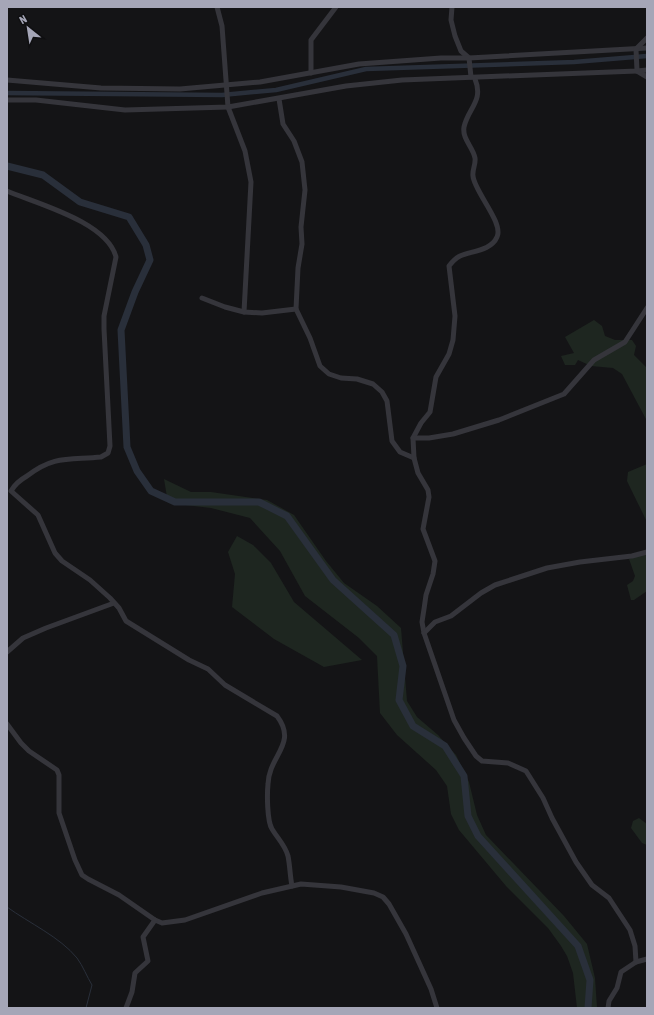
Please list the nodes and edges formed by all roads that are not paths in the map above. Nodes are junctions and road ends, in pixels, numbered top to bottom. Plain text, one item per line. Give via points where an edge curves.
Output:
1 (217, 7) edge
2 (336, 7) edge
3 (452, 7) edge
4 (647, 38) edge
5 (647, 48) edge
6 (636, 51) junction
7 (469, 58) junction
8 (636, 69) junction
9 (647, 70) edge
10 (311, 73) junction
11 (647, 76) edge
12 (473, 78) junction
13 (7, 80) edge
14 (227, 89) junction
15 (279, 99) junction
16 (7, 100) edge
17 (228, 104) junction
18 (7, 191) edge
19 (202, 298) dead end
20 (647, 308) edge
21 (296, 309) junction
22 (244, 312) junction
23 (413, 438) junction
24 (414, 458) junction
25 (9, 489) edge
26 (647, 552) edge
27 (114, 603) junction
28 (424, 633) junction
29 (7, 652) edge
30 (7, 724) edge
31 (292, 886) junction
32 (155, 920) junction
33 (647, 959) edge
34 (636, 962) junction
35 (126, 1008) edge
36 (437, 1008) edge
37 (608, 1008) edge

1 - 14 street via 222,26
2 - 10 street via 311,40
3 - 7 street via 451,20 455,36 461,51
4 - 6 street
5 - 6 street
6 - 7 street
6 - 8 street
7 - 10 street via 359,64
7 - 12 street
8 - 9 street
8 - 11 street
8 - 12 street
10 - 14 street
12 - 15 street via 402,80 346,86
12 - 23 street via 478,87 476,101 466,119 464,136 475,158 473,179 498,233 497,238 484,248 461,255 449,266 455,316 453,340 449,354 436,377 430,412
13 - 14 street via 128,90
14 - 17 street
15 - 17 street
15 - 21 street via 284,124 302,162 302,244
16 - 17 street via 36,100 125,110
17 - 22 street via 245,151 251,182
18 - 25 street via 86,225 110,244 116,257 104,323 110,446 108,454 51,462 35,469
19 - 22 street
20 - 23 street via 625,342 594,360 564,394 499,420 453,434
21 - 22 street via 262,313
21 - 24 street via 320,366 329,374 373,384 382,392 387,401 392,441 400,452
23 - 24 street
24 - 28 street via 418,473 428,490 423,529 435,561 426,595 422,622
25 - 27 street via 38,515 55,553 62,561 90,580
26 - 28 street via 547,568 495,585 451,616 436,622
27 - 29 street via 23,638
27 - 31 street via 126,621 208,669 226,685 277,716 283,723 286,737 274,762 268,783 269,815 272,829 284,845 288,856
28 - 34 street via 454,720 464,738 482,761 508,763 526,771 544,798 576,862 592,885 609,898 630,930
30 - 32 street via 29,751 57,770 59,813 82,876 119,894
31 - 32 street via 262,893 185,920 171,923
31 - 36 street via 301,884 356,889 383,897 409,940 432,989
32 - 35 street via 143,937 148,961 135,974
33 - 34 street
34 - 37 street via 621,972

